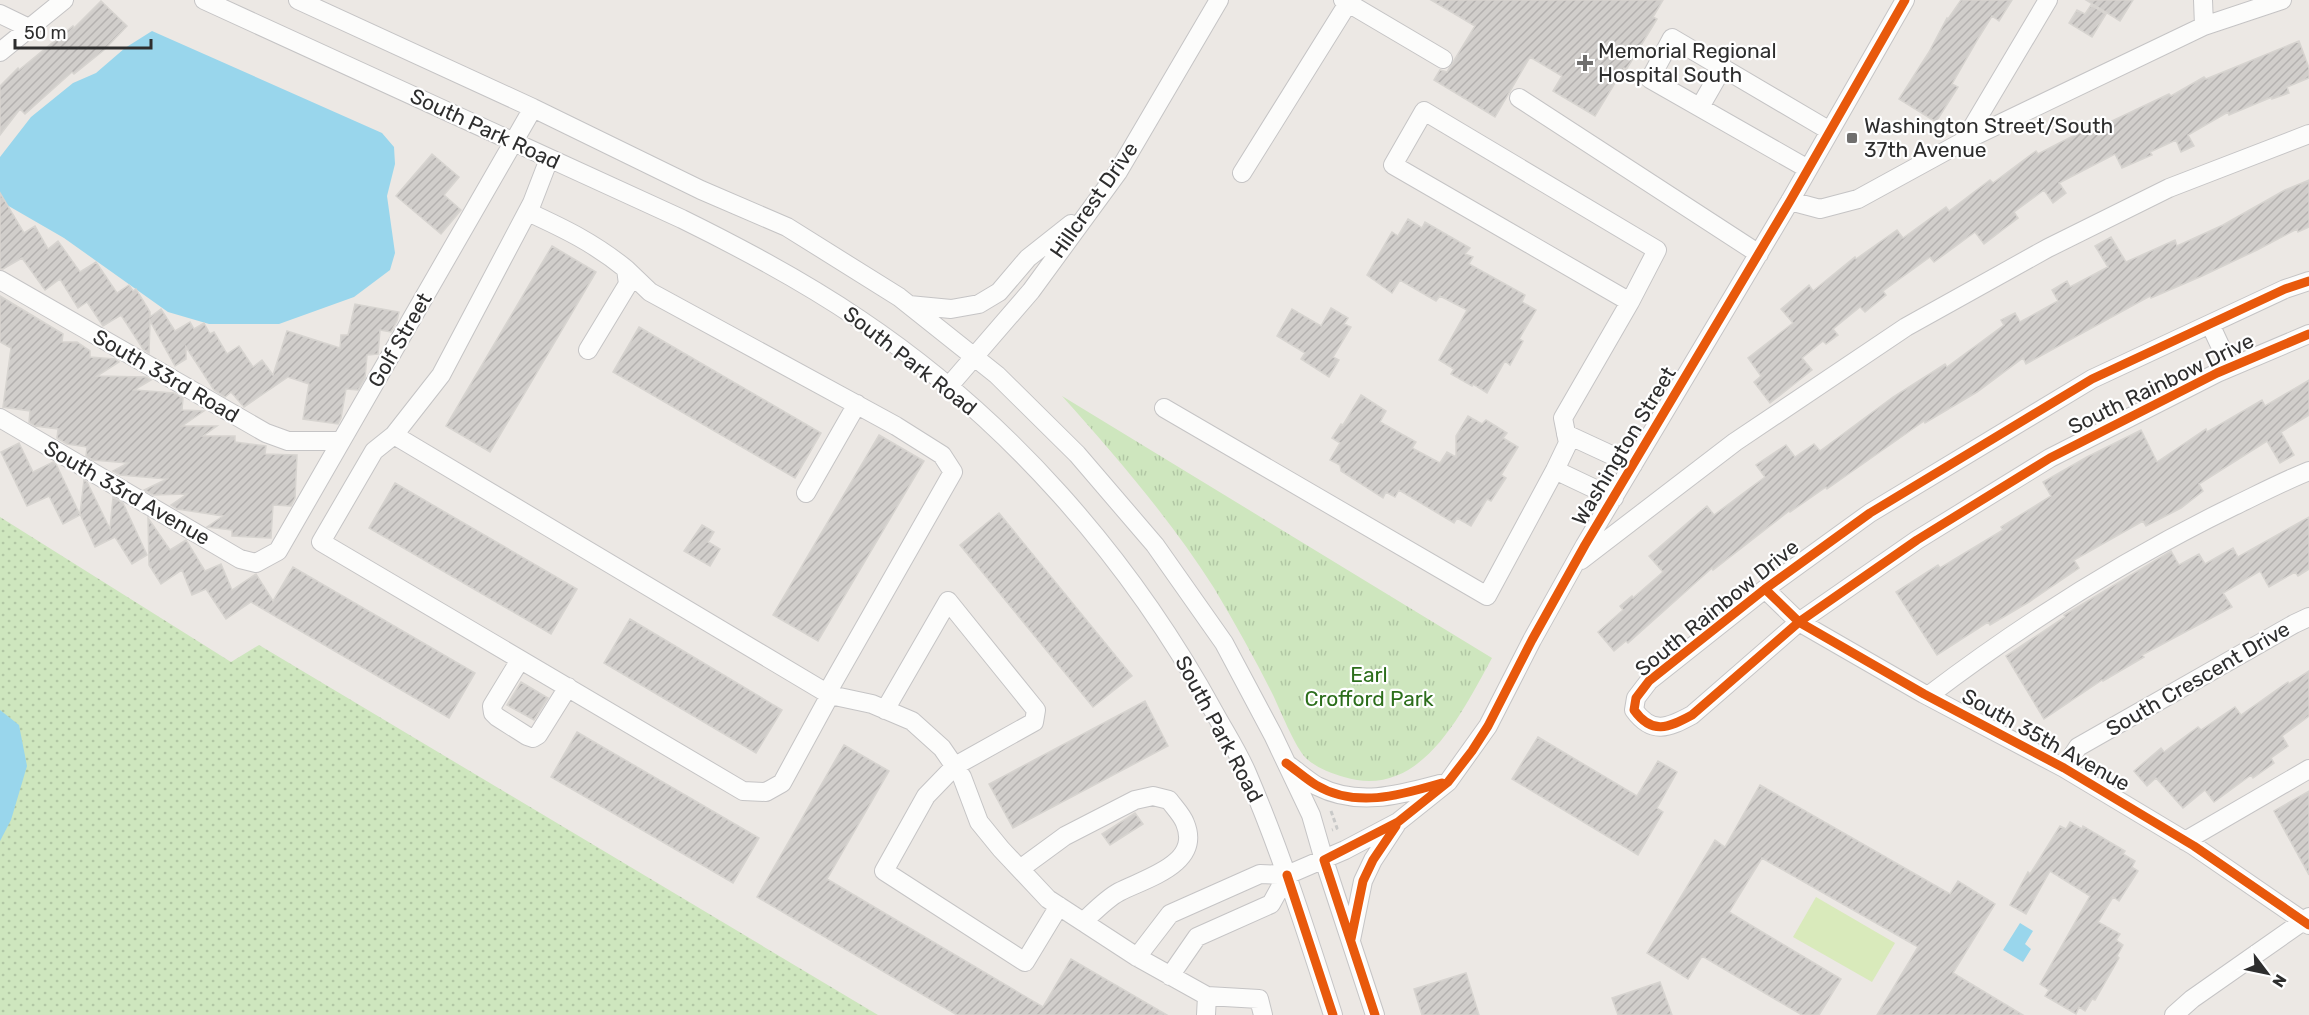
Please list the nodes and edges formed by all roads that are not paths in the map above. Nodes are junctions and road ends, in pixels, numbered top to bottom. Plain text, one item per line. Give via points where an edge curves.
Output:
1 (64, 0) edge
2 (204, 0) edge
3 (298, 0) edge
4 (1219, 0) edge
5 (1905, 0) edge
6 (2048, 0) edge
7 (2203, 0) edge
8 (2283, 0) edge
9 (1347, 1) edge
10 (0, 14) edge
11 (2204, 26) junction
12 (31, 29) junction
13 (0, 52) edge
14 (1443, 59) dead end
15 (1723, 67) junction
16 (1519, 98) dead end
17 (1700, 107) junction
18 (533, 108) junction
19 (1830, 131) junction
20 (2309, 135) edge
21 (1964, 141) junction
22 (514, 143) junction
23 (549, 159) junction
24 (1808, 169) junction
25 (1242, 173) dead end
26 (1790, 201) junction
27 (1091, 208) junction
28 (528, 212) junction
29 (1759, 254) junction
30 (626, 269) junction
31 (0, 280) edge
32 (2309, 281) edge
33 (1630, 302) junction
34 (909, 305) junction
35 (2210, 324) junction
36 (2309, 334) edge
37 (588, 350) dead end
38 (975, 358) junction
39 (2230, 367) junction
40 (949, 386) junction
41 (857, 404) junction
42 (1164, 408) dead end
43 (0, 418) edge
44 (1566, 434) junction
45 (394, 435) junction
46 (341, 441) junction
47 (1634, 465) junction
48 (1555, 470) junction
49 (2309, 471) edge
50 (806, 493) dead end
51 (1614, 498) junction
52 (256, 562) joint
53 (1575, 565) junction
54 (1765, 589) junction
55 (2309, 617) edge
56 (1799, 622) junction
57 (520, 660) junction
58 (567, 687) junction
59 (828, 694) junction
60 (1928, 696) junction
61 (885, 710) junction
62 (1286, 763) junction
63 (955, 766) junction
64 (2064, 768) junction
65 (2309, 769) edge
66 (1448, 782) junction
67 (1398, 822) junction
68 (2185, 841) junction
69 (1324, 860) junction
70 (1020, 869) junction
71 (1287, 876) junction
72 (1059, 906) junction
73 (1184, 908) junction
74 (2307, 921) edge
75 (1083, 922) junction
76 (1197, 937) junction
77 (1351, 942) junction
78 (1137, 957) junction
79 (1170, 976) junction
80 (1207, 996) junction
81 (1206, 1015) edge
82 (1263, 1015) edge
83 (1333, 1015) edge
84 (1375, 1015) edge
85 (2174, 1015) edge

1 - 12 street
2 - 22 street, South Park Road
3 - 18 street, South Park Road
4 - 27 street, Hillcrest Drive via 1118,171
5 - 19 street, Washington Street
6 - 21 street
7 - 11 street
8 - 11 street
9 - 14 street
9 - 25 street
10 - 12 street
11 - 21 street
12 - 13 street
15 - 17 street
15 - 17 street via 1672,38 1650,79
15 - 19 street
16 - 29 street
17 - 24 street
18 - 22 street, Golf Street
18 - 34 street, South Park Road via 787,227
19 - 24 street, Washington Street
20 - 53 street via 2169,188 2048,248 1906,327 1735,442
21 - 26 street via 1858,200 1820,209
22 - 23 street, South Park Road
22 - 46 street, Golf Street
23 - 28 street
23 - 40 street, South Park Road via 758,257 860,319
24 - 26 street, Washington Street
26 - 29 street, Washington Street
27 - 34 street via 1029,258 999,292 979,304 951,309
27 - 38 street, Hillcrest Drive via 1031,291
28 - 30 street via 599,247
28 - 45 street via 441,375
29 - 47 street, Washington Street
30 - 37 street via 628,284
30 - 41 street via 650,292
31 - 46 street, South 33rd Road via 266,433 288,441
32 - 35 street, South Rainbow Drive
33 - 33 street via 1394,165 1424,111 1657,250
33 - 44 street via 1563,418
34 - 38 street, South Park Road
35 - 39 street, South Rainbow Drive
35 - 54 street, South Rainbow Drive via 2092,379 1870,513
36 - 39 street, South Rainbow Drive
38 - 40 street, Hillcrest Drive
38 - 62 street, South Park Road via 1077,454 1155,545 1224,643
39 - 56 street, South Rainbow Drive via 2050,458 1917,540
40 - 71 street, South Park Road via 1047,479 1122,568 1187,663 1246,772
41 - 50 street
41 - 59 street via 942,455 952,472
42 - 48 street via 1486,596
43 - 52 street, South 33rd Avenue via 240,559
44 - 47 street
44 - 48 street via 1568,443
45 - 57 street via 374,451 321,542
45 - 59 street
46 - 52 street, Golf Street via 278,551
47 - 51 street, Washington Street
48 - 51 street
49 - 60 street via 2154,546 2046,612
51 - 53 street, Washington Street
53 - 66 street, Washington Street via 1488,726
54 - 56 street, South 35th Avenue
54 - 56 street, South Rainbow Drive via 1649,681 1636,698 1634,710 1643,722 1658,727 1692,715
55 - 64 street, South Crescent Drive via 2078,747
56 - 60 street, South 35th Avenue
57 - 58 street
57 - 58 street via 492,706 493,713 527,736 538,735
58 - 59 street via 743,791 766,792 782,783
59 - 61 street
60 - 64 street, South 35th Avenue
61 - 63 street via 912,721 942,748
61 - 63 street via 948,601 1036,710 1034,722
62 - 66 street via 1337,794 1373,799
62 - 69 street, South Park Road via 1311,815
63 - 70 street via 979,822
63 - 72 street via 926,796 884,871 1025,962
64 - 68 street, South 35th Avenue
65 - 68 street
66 - 67 street, Washington Street
67 - 69 street, Washington Street
67 - 77 street via 1364,881
68 - 74 street, South 35th Avenue
69 - 71 street, Washington Street
69 - 77 street, South Park Road
70 - 72 street
70 - 75 street via 1065,836 1135,800 1153,796 1169,800 1185,822 1188,836 1184,854 1165,871 1116,893
71 - 73 street via 1260,874
71 - 76 street via 1271,904
71 - 83 street, South Park Road
72 - 75 street
73 - 76 street
73 - 78 street via 1170,914
74 - 85 street
75 - 78 street
76 - 79 street
77 - 84 street, South Park Road
78 - 79 street
79 - 80 street
80 - 81 street
80 - 82 street via 1259,999

